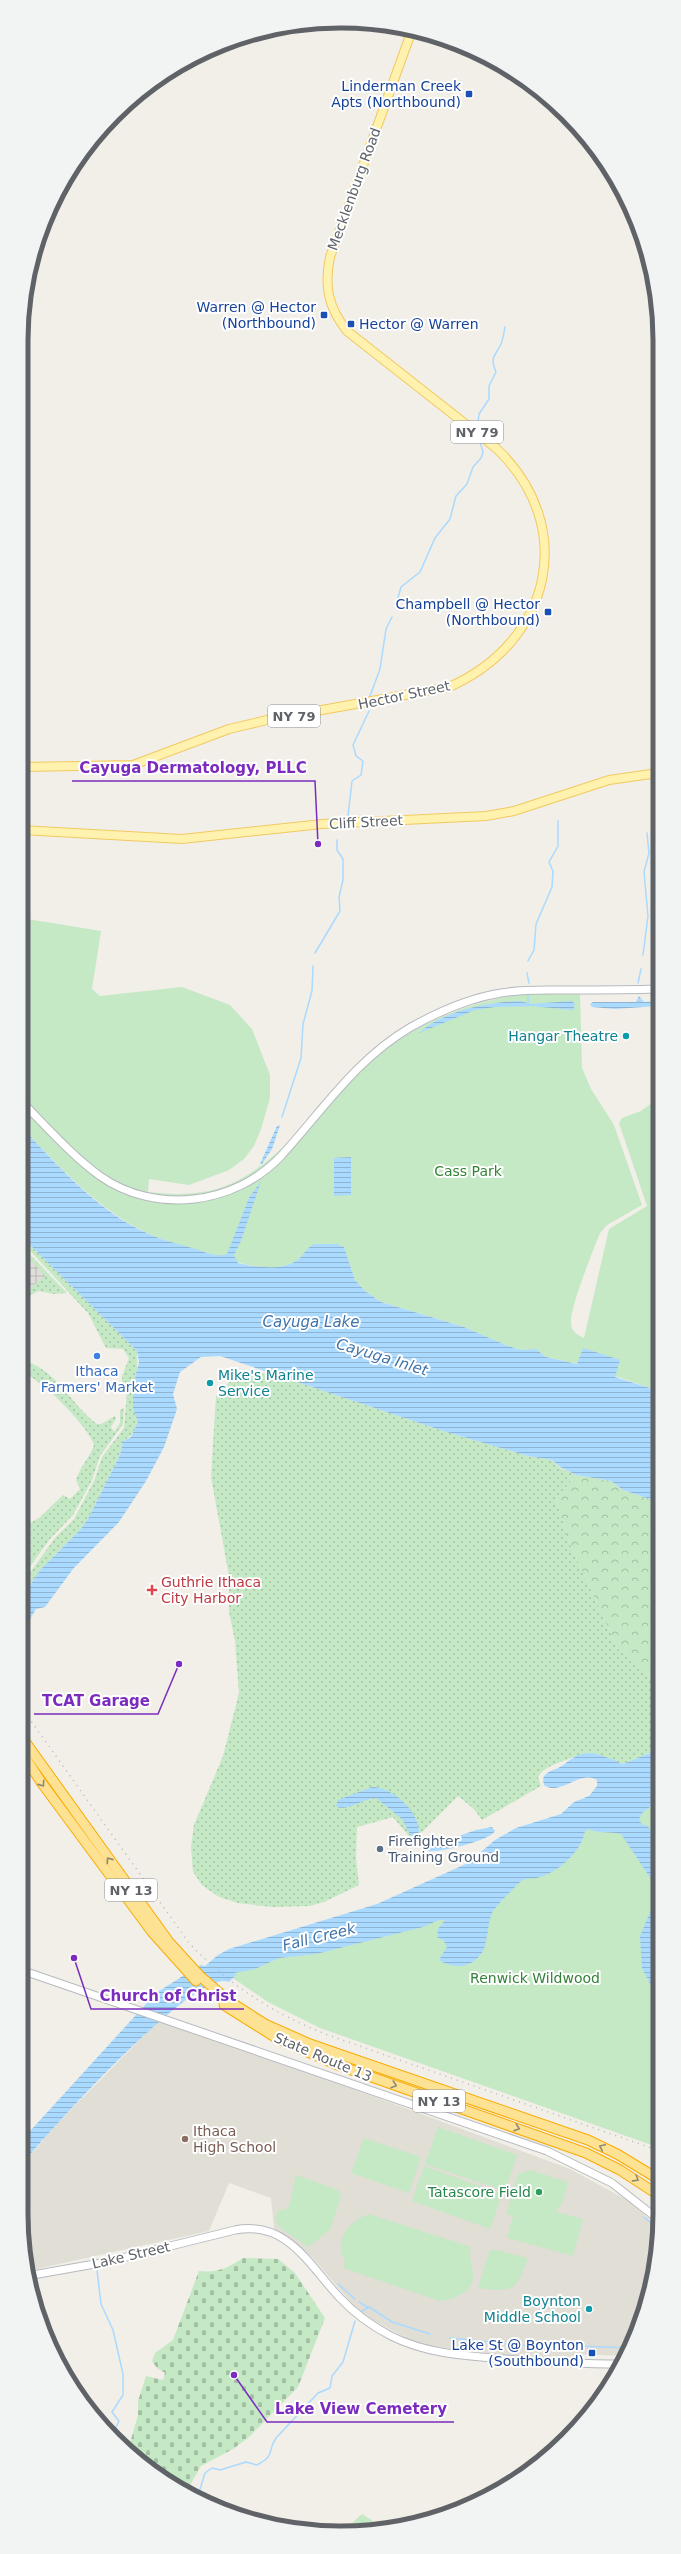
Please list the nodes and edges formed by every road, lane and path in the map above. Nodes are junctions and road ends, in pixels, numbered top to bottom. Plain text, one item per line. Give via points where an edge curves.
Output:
1 (410, 36) edge
2 (330, 305) joint
3 (28, 767) edge
4 (653, 774) edge
5 (28, 830) edge
6 (653, 989) edge
7 (28, 1108) edge
8 (28, 1746) edge
9 (28, 1761) edge
10 (180, 1960) junction
11 (28, 1972) edge
12 (223, 2000) junction
13 (653, 2175) edge
14 (653, 2191) edge
15 (653, 2215) edge
16 (34, 2275) edge
17 (614, 2364) edge

1 - 2 main road, Mecklenburg Road / NY 79 via 330,257 327,282
2 - 3 main road, Hector Street / NY 79 via 346,331 496,448 516,468 524,481 541,524 544,567 536,604 517,637 502,655 486,667 449,687 228,729 133,765
4 - 5 main road, Cliff Street via 609,780 514,811 486,816 322,824 182,839
6 - 7 street via 511,991 448,1009 405,1031 366,1059 266,1170 236,1188 202,1198 154,1198 113,1184 88,1166
10 -> 8 highway, State Route 13 / NY 13
9 -> 10 highway, State Route 13 / NY 13 via 78,1833
10 - 12 highway, State Route 13 / NY 13
11 - 15 street via 547,2151 612,2183
13 -> 12 highway, State Route 13 / NY 13 via 588,2140 290,2036
12 -> 14 highway, State Route 13 / NY 13 via 257,2027 304,2052 586,2153 631,2176
16 - 17 street, Lake Street via 106,2262 235,2230 266,2230 287,2240 356,2313 390,2335 416,2347 478,2357

